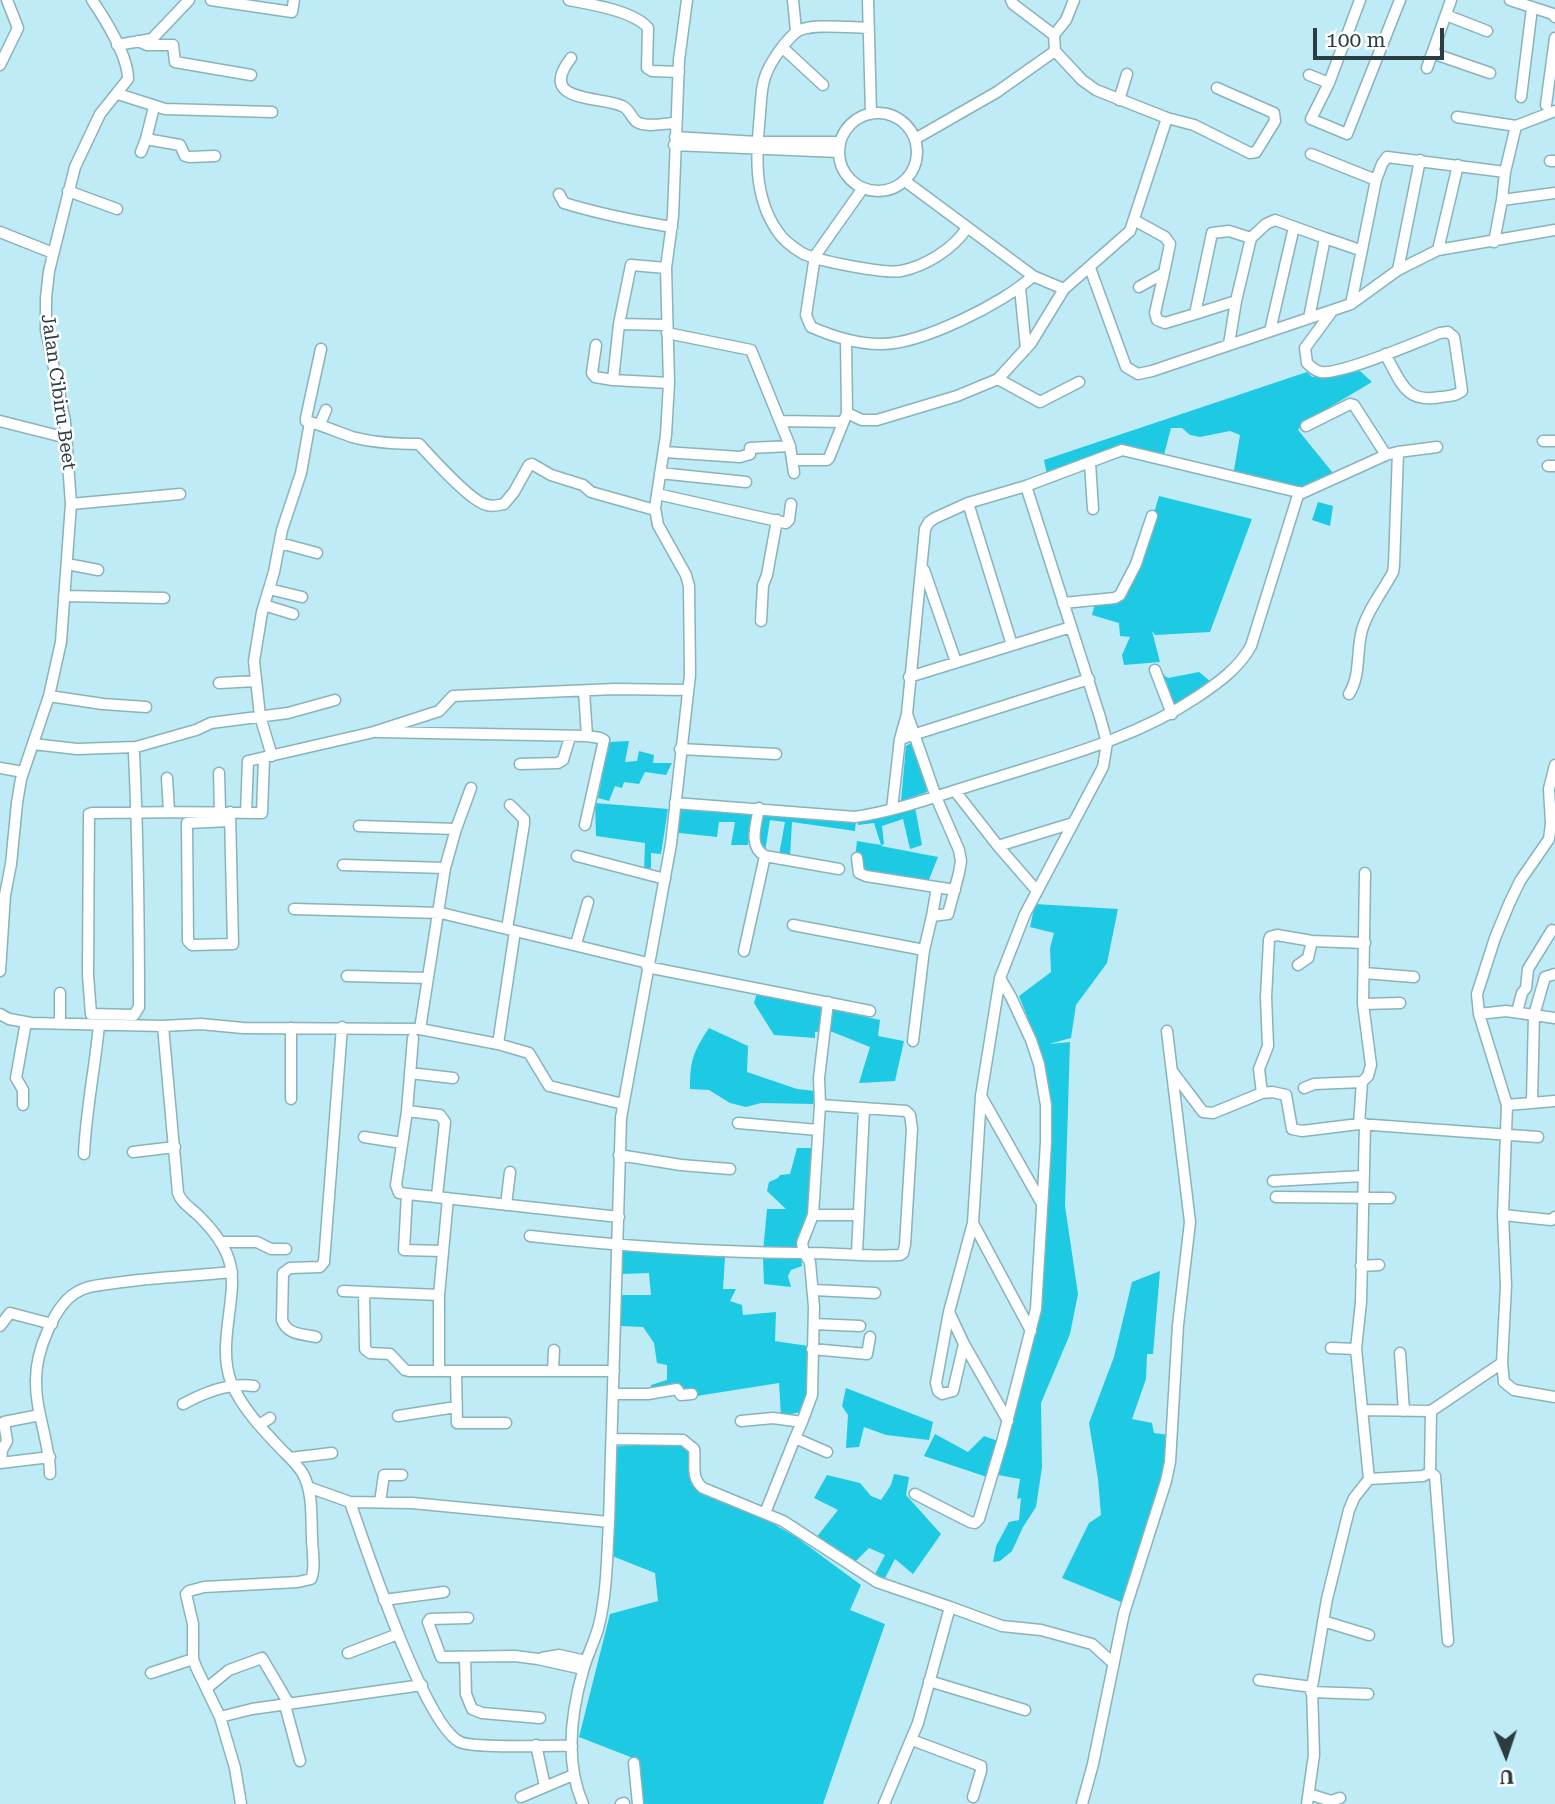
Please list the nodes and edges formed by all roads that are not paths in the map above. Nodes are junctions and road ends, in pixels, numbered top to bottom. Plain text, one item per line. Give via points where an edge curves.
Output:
1 (7, 0) edge
2 (92, 0) edge
3 (189, 0) edge
4 (211, 0) edge
5 (294, 0) edge
6 (569, 0) edge
7 (687, 0) edge
8 (793, 0) edge
9 (868, 0) edge
10 (1012, 0) edge
11 (1074, 0) edge
12 (1360, 0) edge
13 (1400, 0) edge
14 (1451, 0) edge
15 (1510, 0) edge
16 (1532, 8) junction
17 (1446, 15) junction
18 (1555, 17) edge
19 (869, 29) junction
20 (796, 31) junction
21 (1488, 31) dead end
22 (1054, 35) junction
23 (1555, 38) edge
24 (138, 41) junction
25 (117, 45) junction
26 (783, 48) junction
27 (1055, 51) junction
28 (1432, 53) junction
29 (571, 58) dead end
30 (0, 65) edge
31 (1427, 68) dead end
32 (679, 72) junction
33 (1490, 73) dead end
34 (1127, 74) dead end
35 (251, 75) dead end
36 (1309, 75) dead end
37 (1329, 83) junction
38 (823, 85) dead end
39 (1217, 88) dead end
40 (118, 94) junction
41 (1521, 97) dead end
42 (1119, 100) junction
43 (154, 107) junction
44 (1551, 108) edge
45 (272, 111) dead end
46 (871, 114) junction
47 (1457, 117) dead end
48 (1167, 118) junction
49 (676, 123) junction
50 (1516, 126) junction
51 (146, 139) junction
52 (915, 139) junction
53 (675, 141) junction
54 (757, 146) junction
55 (839, 147) junction
56 (141, 152) dead end
57 (1311, 154) dead end
58 (215, 156) dead end
59 (1420, 160) junction
60 (1458, 165) junction
61 (1505, 172) junction
62 (1376, 180) junction
63 (905, 181) junction
64 (863, 188) junction
65 (68, 191) junction
66 (1555, 193) edge
67 (559, 194) dead end
68 (1502, 200) junction
69 (117, 209) dead end
70 (1134, 220) junction
71 (672, 227) junction
72 (1294, 227) junction
73 (967, 228) junction
74 (1555, 230) edge
75 (0, 232) edge
76 (1251, 238) junction
77 (1325, 238) junction
78 (1494, 242) junction
79 (1360, 250) junction
80 (1438, 250) junction
81 (53, 253) junction
82 (815, 256) junction
83 (666, 268) junction
84 (1090, 268) junction
85 (1398, 270) junction
86 (1164, 273) junction
87 (1033, 276) junction
88 (1139, 287) dead end
89 (1020, 288) junction
90 (1064, 289) junction
91 (1236, 302) junction
92 (1351, 304) junction
93 (1333, 309) junction
94 (1195, 314) junction
95 (1309, 318) junction
96 (619, 324) junction
97 (667, 329) junction
98 (1269, 331) junction
99 (846, 340) junction
100 (1229, 344) junction
101 (596, 345) dead end
102 (321, 349) dead end
103 (1026, 349) junction
104 (1385, 354) junction
105 (998, 379) junction
106 (613, 380) junction
107 (1079, 382) dead end
108 (669, 383) junction
109 (326, 410) dead end
110 (845, 417) junction
111 (0, 421) edge
112 (780, 421) junction
113 (315, 423) junction
114 (1306, 426) dead end
115 (67, 438) junction
116 (1543, 441) dead end
117 (1555, 441) edge
118 (790, 446) junction
119 (1437, 447) dead end
120 (665, 452) junction
121 (1398, 452) junction
122 (1386, 455) junction
123 (793, 460) junction
124 (1090, 463) junction
125 (660, 472) junction
126 (794, 473) dead end
127 (746, 482) dead end
128 (1026, 486) junction
129 (1299, 492) junction
130 (180, 494) dead end
131 (657, 494) junction
132 (968, 503) junction
133 (71, 504) junction
134 (791, 504) dead end
135 (1093, 509) dead end
136 (655, 510) junction
137 (1152, 516) dead end
138 (777, 520) junction
139 (279, 543) junction
140 (317, 553) dead end
141 (67, 564) junction
142 (923, 568) junction
143 (98, 570) dead end
144 (269, 589) junction
145 (64, 596) junction
146 (302, 597) dead end
147 (164, 598) dead end
148 (1063, 603) junction
149 (264, 605) junction
150 (293, 614) dead end
151 (761, 621) dead end
152 (1071, 626) junction
153 (1012, 645) junction
154 (956, 662) junction
155 (1155, 670) dead end
156 (909, 677) junction
157 (1089, 679) junction
158 (256, 681) junction
159 (219, 683) dead end
160 (688, 690) junction
161 (584, 691) junction
162 (1349, 694) dead end
163 (49, 696) junction
164 (335, 700) dead end
165 (146, 707) dead end
166 (907, 714) junction
167 (1172, 714) junction
168 (260, 716) junction
169 (374, 732) junction
170 (915, 734) junction
171 (587, 736) junction
172 (570, 737) junction
173 (900, 739) junction
174 (1107, 743) junction
175 (33, 744) junction
176 (680, 749) junction
177 (134, 753) dead end
178 (776, 754) dead end
179 (268, 757) junction
180 (520, 764) dead end
181 (1555, 765) edge
182 (0, 768) edge
183 (23, 772) junction
184 (219, 773) dead end
185 (167, 778) dead end
186 (471, 788) dead end
187 (1552, 789) edge
188 (955, 791) junction
189 (936, 797) junction
190 (675, 803) junction
191 (510, 805) dead end
192 (759, 808) junction
193 (892, 809) junction
194 (169, 811) junction
195 (137, 812) junction
196 (246, 813) junction
197 (227, 815) junction
198 (1073, 823) junction
199 (585, 825) dead end
200 (359, 826) dead end
201 (456, 829) junction
202 (998, 846) junction
203 (577, 856) dead end
204 (765, 856) junction
205 (857, 858) dead end
206 (343, 865) dead end
207 (445, 868) junction
208 (839, 869) dead end
209 (1365, 873) dead end
210 (665, 879) junction
211 (937, 887) junction
212 (955, 890) junction
213 (1037, 891) junction
214 (588, 902) dead end
215 (294, 909) dead end
216 (437, 913) junction
217 (932, 916) junction
218 (1, 924) edge
219 (793, 925) dead end
220 (511, 930) junction
221 (1552, 930) dead end
222 (1311, 940) junction
223 (1364, 943) junction
224 (576, 944) junction
225 (1, 948) edge
226 (924, 950) junction
227 (744, 951) dead end
228 (648, 965) junction
229 (1298, 965) dead end
230 (0, 971) edge
231 (1364, 973) junction
232 (1555, 974) edge
233 (347, 976) dead end
234 (1414, 977) dead end
235 (428, 978) junction
236 (1000, 978) junction
237 (60, 993) dead end
238 (828, 1002) junction
239 (1400, 1003) dead end
240 (1363, 1004) junction
241 (870, 1011) dead end
242 (1517, 1012) junction
243 (0, 1014) edge
244 (1479, 1014) junction
245 (1534, 1015) junction
246 (1555, 1018) edge
247 (93, 1021) junction
248 (26, 1022) junction
249 (60, 1023) junction
250 (163, 1026) junction
251 (342, 1027) junction
252 (291, 1028) junction
253 (420, 1028) junction
254 (1167, 1031) dead end
255 (413, 1038) dead end
256 (914, 1041) dead end
257 (498, 1044) junction
258 (1171, 1070) junction
259 (410, 1073) junction
260 (453, 1078) dead end
261 (1362, 1082) junction
262 (1304, 1088) dead end
263 (1262, 1093) junction
264 (981, 1096) junction
265 (290, 1099) dead end
266 (1532, 1101) junction
267 (1555, 1101) edge
268 (623, 1104) junction
269 (23, 1105) dead end
270 (820, 1105) junction
271 (1507, 1105) junction
272 (864, 1109) junction
273 (407, 1111) junction
274 (738, 1122) dead end
275 (1362, 1124) junction
276 (818, 1130) junction
277 (1506, 1135) junction
278 (364, 1137) dead end
279 (1538, 1137) dead end
280 (402, 1143) junction
281 (175, 1147) junction
282 (133, 1152) dead end
283 (85, 1154) dead end
284 (619, 1155) junction
285 (730, 1169) dead end
286 (510, 1172) dead end
287 (1363, 1176) junction
288 (1273, 1181) dead end
289 (407, 1194) junction
290 (443, 1197) junction
291 (1276, 1197) dead end
292 (1363, 1198) junction
293 (1390, 1198) dead end
294 (1041, 1202) junction
295 (506, 1205) junction
296 (1503, 1214) junction
297 (813, 1215) junction
298 (858, 1215) junction
299 (619, 1217) junction
300 (1555, 1217) edge
301 (973, 1223) junction
302 (530, 1236) dead end
303 (220, 1242) junction
304 (618, 1246) junction
305 (286, 1249) dead end
306 (442, 1251) junction
307 (801, 1253) junction
308 (857, 1253) junction
309 (1379, 1265) dead end
310 (1361, 1266) junction
311 (232, 1272) junction
312 (814, 1290) junction
313 (343, 1291) dead end
314 (364, 1292) junction
315 (875, 1293) dead end
316 (439, 1295) junction
317 (949, 1311) junction
318 (52, 1324) junction
319 (814, 1324) junction
320 (860, 1325) dead end
321 (0, 1326) edge
322 (1031, 1331) junction
323 (316, 1337) dead end
324 (870, 1337) dead end
325 (964, 1344) junction
326 (1331, 1348) dead end
327 (812, 1349) junction
328 (1356, 1349) junction
329 (554, 1350) dead end
330 (1400, 1353) dead end
331 (1502, 1363) junction
332 (439, 1371) junction
333 (456, 1371) junction
334 (553, 1371) junction
335 (614, 1371) junction
336 (233, 1386) junction
337 (254, 1386) dead end
338 (614, 1394) junction
339 (692, 1394) dead end
340 (1555, 1396) edge
341 (183, 1404) dead end
342 (456, 1408) junction
343 (1363, 1410) junction
344 (1404, 1411) junction
345 (1431, 1411) junction
346 (40, 1415) junction
347 (398, 1416) dead end
348 (270, 1419) dead end
349 (741, 1421) dead end
350 (1008, 1421) junction
351 (802, 1422) junction
352 (506, 1423) dead end
353 (259, 1425) junction
354 (795, 1438) junction
355 (612, 1439) junction
356 (827, 1451) dead end
357 (332, 1453) dead end
358 (50, 1457) junction
359 (290, 1458) junction
360 (1, 1463) edge
361 (1430, 1472) junction
362 (50, 1474) dead end
363 (402, 1475) dead end
364 (1369, 1479) junction
365 (308, 1487) junction
366 (915, 1494) dead end
367 (350, 1502) junction
368 (380, 1502) junction
369 (765, 1513) junction
370 (610, 1522) junction
371 (444, 1592) dead end
372 (384, 1600) junction
373 (950, 1606) junction
374 (468, 1618) dead end
375 (1323, 1621) junction
376 (398, 1634) junction
377 (1369, 1635) dead end
378 (1448, 1641) dead end
379 (348, 1653) dead end
380 (464, 1658) junction
381 (193, 1659) junction
382 (1113, 1662) junction
383 (584, 1665) junction
384 (151, 1673) dead end
385 (1259, 1680) dead end
386 (929, 1681) junction
387 (422, 1685) junction
388 (207, 1688) junction
389 (1311, 1689) junction
390 (1368, 1694) dead end
391 (287, 1705) junction
392 (1025, 1710) dead end
393 (220, 1717) junction
394 (540, 1718) dead end
395 (912, 1740) junction
396 (536, 1745) junction
397 (572, 1746) junction
398 (300, 1761) dead end
399 (634, 1763) dead end
400 (573, 1775) junction
401 (545, 1786) junction
402 (520, 1797) dead end
403 (973, 1797) dead end
404 (1340, 1798) dead end
405 (1308, 1799) edge
406 (241, 1804) edge
407 (583, 1804) edge
408 (638, 1804) edge
409 (884, 1804) edge
410 (1083, 1804) edge

1 - 30 street via 18,29
2 - 25 street, Jalan Cibiru Beet
3 - 24 street via 152,39
4 - 5 street via 292,12
6 - 32 street via 640,20 648,28 647,68
7 - 32 street
8 - 20 street
9 - 19 street
10 - 22 street
11 - 22 street
12 - 37 street
13 - 37 street via 1347,134 1311,119
14 - 17 street
15 - 16 street
16 - 18 street
16 - 41 street
17 - 21 street
17 - 28 street
19 - 20 street via 814,27
19 - 46 street
20 - 26 street
22 - 27 street
23 - 44 street
24 - 25 street
24 - 35 street via 173,45 175,62
25 - 40 street, Jalan Cibiru Beet via 128,79
26 - 38 street
26 - 54 street via 765,77
27 - 42 street via 1089,86
27 - 52 street via 997,92
28 - 31 street
28 - 33 street
29 - 49 street via 562,75 567,92 621,105 638,123
32 - 49 street
34 - 42 street
36 - 37 street
39 - 48 street via 1274,113 1275,121 1256,152
40 - 43 street
40 - 65 street, Jalan Cibiru Beet via 100,114
42 - 48 street
43 - 45 street
43 - 51 street
44 - 50 street
46 - 52 street via 895,117
46 - 55 street via 851,124
47 - 50 street
48 - 70 street
49 - 53 street
50 - 61 street
51 - 56 street
51 - 58 street via 180,145 189,157
52 - 63 street via 917,158
53 - 54 street
53 - 71 street
54 - 55 street
54 - 82 street via 759,191 779,234 804,254
55 - 64 street via 848,177
57 - 62 street
59 - 60 street
59 - 62 street via 1387,157
59 - 85 street
60 - 61 street
60 - 80 street
61 - 68 street
62 - 79 street
63 - 64 street via 888,190
63 - 73 street
64 - 82 street
65 - 69 street
65 - 81 street, Jalan Cibiru Beet
66 - 68 street
67 - 71 street via 564,203 586,210
68 - 78 street
70 - 84 street via 1127,235
70 - 86 street via 1170,241
71 - 83 street
72 - 76 street via 1276,220
72 - 77 street
72 - 98 street
73 - 82 street via 935,257 898,272
73 - 87 street
74 - 78 street
75 - 81 street
76 - 91 street
76 - 94 street via 1229,231 1213,233
77 - 79 street
77 - 95 street
78 - 80 street
79 - 92 street
80 - 85 street
81 - 115 street, Jalan Cibiru Beet via 46,330
82 - 99 street via 808,323
83 - 96 street via 632,265
83 - 97 street
84 - 90 street
84 - 100 street via 1128,370 1145,373
85 - 92 street
86 - 88 street
86 - 94 street via 1157,320 1165,323
87 - 89 street
87 - 90 street
89 - 99 street via 989,307 907,341
89 - 103 street
90 - 103 street
91 - 94 street
91 - 100 street
92 - 93 street
93 - 95 street
93 - 104 street via 1305,348 1312,368 1328,372
95 - 98 street
96 - 97 street
96 - 106 street
97 - 108 street
97 - 112 street via 751,350
98 - 100 street
99 - 110 street
101 - 106 street via 593,376
102 - 113 street via 306,418
103 - 105 street
104 - 104 street via 1416,398 1433,399 1462,391 1451,334 1440,333
105 - 107 street via 1040,402
105 - 110 street via 877,420
106 - 108 street
108 - 120 street
109 - 113 street
110 - 112 street
110 - 123 street via 827,460
111 - 115 street
112 - 118 street
113 - 136 street via 352,437 419,444 486,505 504,504 532,464 591,492
113 - 139 street
114 - 122 street via 1354,405
115 - 133 street, Jalan Cibiru Beet
116 - 117 street
118 - 120 street via 750,448 750,454 740,457
118 - 123 street
119 - 121 street
120 - 125 street
121 - 122 street
121 - 162 street via 1394,565 1362,628 1357,676
122 - 129 street
123 - 126 street
124 - 128 street
124 - 129 street via 1127,450
124 - 135 street
125 - 127 street
125 - 131 street
128 - 132 street
128 - 148 street
129 - 167 street via 1251,646 1209,689
130 - 133 street
131 - 136 street
131 - 138 street
132 - 142 street via 929,522
132 - 153 street
133 - 141 street, Jalan Cibiru Beet
134 - 138 street via 788,522
136 - 160 street via 689,586
137 - 148 street via 1120,595
138 - 151 street via 763,585
139 - 140 street
139 - 144 street
141 - 143 street
141 - 145 street, Jalan Cibiru Beet
142 - 154 street
142 - 156 street
144 - 146 street
144 - 149 street
145 - 147 street
145 - 163 street, Jalan Cibiru Beet via 61,642
148 - 152 street
149 - 150 street
149 - 158 street via 254,661
152 - 153 street
152 - 157 street
153 - 154 street
154 - 156 street
155 - 167 street
156 - 166 street
157 - 170 street
157 - 174 street
158 - 159 street
158 - 168 street
160 - 161 street
160 - 176 street
161 - 169 street via 458,695 439,711
161 - 171 street
163 - 165 street
163 - 175 street, Jalan Cibiru Beet
164 - 168 street
166 - 170 street
166 - 173 street
167 - 174 street
168 - 175 street via 211,723 136,747 77,749
168 - 179 street
169 - 172 street
169 - 179 street
170 - 173 street
170 - 189 street
171 - 172 street
171 - 199 street via 604,740
172 - 180 street via 558,763
173 - 193 street
174 - 188 street
174 - 198 street via 1103,767
175 - 183 street, Jalan Cibiru Beet
176 - 178 street
176 - 190 street
177 - 195 street
179 - 196 street via 262,813
179 - 196 street via 248,761
181 - 187 street
182 - 183 street
183 - 218 street, Jalan Cibiru Beet
184 - 197 street
185 - 194 street
186 - 201 street
187 - 244 street via 1549,839 1520,881 1495,938 1477,994
188 - 189 street
188 - 202 street
189 - 193 street
189 - 212 street via 959,850
190 - 192 street
190 - 210 street
191 - 220 street via 524,819
192 - 193 street via 855,817
192 - 204 street via 754,842
194 - 195 street
194 - 197 street
195 - 247 street via 138,1011
195 - 247 street via 92,813 88,817 88,975
196 - 197 street
197 - 197 street via 187,824 188,941 192,944 233,944
198 - 202 street
198 - 213 street
200 - 201 street
201 - 207 street
202 - 213 street
203 - 210 street
204 - 208 street
204 - 227 street
205 - 211 street via 859,873
206 - 207 street
207 - 216 street
209 - 223 street
210 - 228 street
211 - 212 street
211 - 217 street
212 - 217 street via 948,914
213 - 236 street
214 - 224 street
215 - 216 street
216 - 220 street
216 - 235 street
217 - 226 street
218 - 225 street, Jalan Cibiru Beet
219 - 226 street
220 - 224 street
220 - 257 street
221 - 242 street via 1528,970
222 - 223 street
222 - 229 street via 1308,958
222 - 263 street via 1277,935 1269,940 1268,1046 1259,1069
223 - 231 street
224 - 228 street
225 - 230 street, Jalan Cibiru Beet
226 - 256 street
228 - 238 street
228 - 268 street
231 - 234 street
231 - 240 street
232 - 245 street via 1545,977
233 - 235 street
235 - 253 street
236 - 264 street
236 - 294 street via 1031,1040 1043,1082 1046,1142
237 - 249 street
238 - 241 street
238 - 270 street
239 - 240 street
240 - 261 street via 1371,1065
242 - 244 street
242 - 245 street
243 - 248 street
244 - 271 street
245 - 246 street
245 - 266 street
247 - 249 street
247 - 250 street
247 - 283 street via 96,1062 86,1115
248 - 249 street
248 - 269 street via 16,1078 23,1090
250 - 252 street
250 - 281 street
251 - 252 street
251 - 253 street
251 - 323 street via 324,1262 283,1273 284,1327
252 - 265 street
253 - 257 street
254 - 258 street
255 - 259 street
257 - 268 street via 529,1053 549,1086
258 - 263 street via 1203,1112 1213,1113
258 - 382 street via 1190,1222 1170,1462
259 - 260 street
259 - 273 street
261 - 262 street
261 - 275 street
263 - 275 street via 1286,1095 1294,1131
264 - 294 street
264 - 301 street
266 - 267 street
266 - 271 street
268 - 284 street
270 - 272 street
270 - 276 street
271 - 277 street
272 - 298 street
272 - 308 street via 899,1110 910,1115 910,1182 903,1253
273 - 280 street
273 - 290 street via 440,1115 445,1122
274 - 276 street
275 - 277 street
275 - 287 street
276 - 297 street
277 - 279 street
277 - 296 street
278 - 280 street
280 - 289 street via 396,1189
281 - 282 street
281 - 303 street via 180,1199
284 - 285 street
284 - 299 street
286 - 295 street
287 - 288 street
287 - 292 street
289 - 290 street
289 - 306 street via 404,1250
290 - 295 street
290 - 306 street
291 - 292 street
292 - 293 street
292 - 310 street
294 - 322 street
295 - 299 street
296 - 300 street
296 - 331 street
297 - 298 street
297 - 307 street
298 - 308 street
299 - 304 street
301 - 317 street
301 - 322 street
302 - 304 street
303 - 305 street via 257,1242 271,1249
303 - 311 street
304 - 307 street
304 - 335 street
306 - 316 street
307 - 308 street
307 - 312 street via 810,1262
309 - 310 street
310 - 328 street
311 - 318 street via 95,1286 66,1300
311 - 336 street via 226,1354
312 - 315 street
312 - 319 street
313 - 314 street
314 - 316 street
314 - 332 street via 367,1352 390,1354 405,1370
316 - 332 street
317 - 325 street
317 - 325 street via 936,1383 942,1394 953,1391
318 - 321 street via 10,1313
318 - 346 street via 37,1363
319 - 320 street
319 - 327 street
322 - 350 street
324 - 327 street via 867,1354
325 - 350 street
326 - 328 street
327 - 351 street via 812,1395
328 - 343 street
329 - 334 street
330 - 344 street
331 - 340 street via 1508,1386
331 - 345 street
332 - 333 street
333 - 334 street
333 - 342 street
334 - 335 street
335 - 338 street
336 - 337 street
336 - 341 street
336 - 353 street
338 - 339 street via 677,1389 681,1395
338 - 355 street
342 - 347 street
342 - 352 street via 457,1423
343 - 344 street
343 - 364 street
344 - 345 street
345 - 361 street
346 - 358 street
346 - 360 street via 4,1422 7,1441
348 - 353 street
349 - 351 street via 773,1418
350 - 366 street via 975,1523
351 - 354 street
353 - 359 street
354 - 356 street
354 - 369 street
355 - 369 street via 688,1442 694,1449 698,1484
355 - 370 street
357 - 359 street
358 - 360 street
358 - 362 street
359 - 365 street
361 - 364 street
361 - 378 street via 1435,1476
363 - 368 street via 384,1475
364 - 375 street via 1349,1510
365 - 367 street
365 - 381 street via 313,1577 189,1591
367 - 368 street
367 - 372 street
368 - 370 street
369 - 373 street via 877,1582
370 - 383 street via 599,1625
371 - 372 street
372 - 376 street
373 - 382 street via 1002,1626 1041,1630 1092,1644
373 - 386 street
374 - 380 street via 428,1622 441,1657
375 - 377 street
375 - 389 street
376 - 379 street
376 - 387 street
380 - 383 street via 559,1655
380 - 394 street via 466,1694 472,1709
381 - 384 street
381 - 388 street
382 - 410 street
383 - 397 street
385 - 389 street
386 - 392 street
386 - 395 street
387 - 391 street
387 - 396 street via 437,1717 459,1741
388 - 391 street via 229,1670 260,1658
388 - 393 street
389 - 390 street
389 - 405 street via 1314,1755
391 - 393 street
391 - 398 street
393 - 406 street
395 - 403 street via 981,1766
395 - 409 street
396 - 397 street
396 - 401 street
397 - 400 street
399 - 408 street
400 - 401 street
400 - 407 street
401 - 402 street
404 - 405 street

